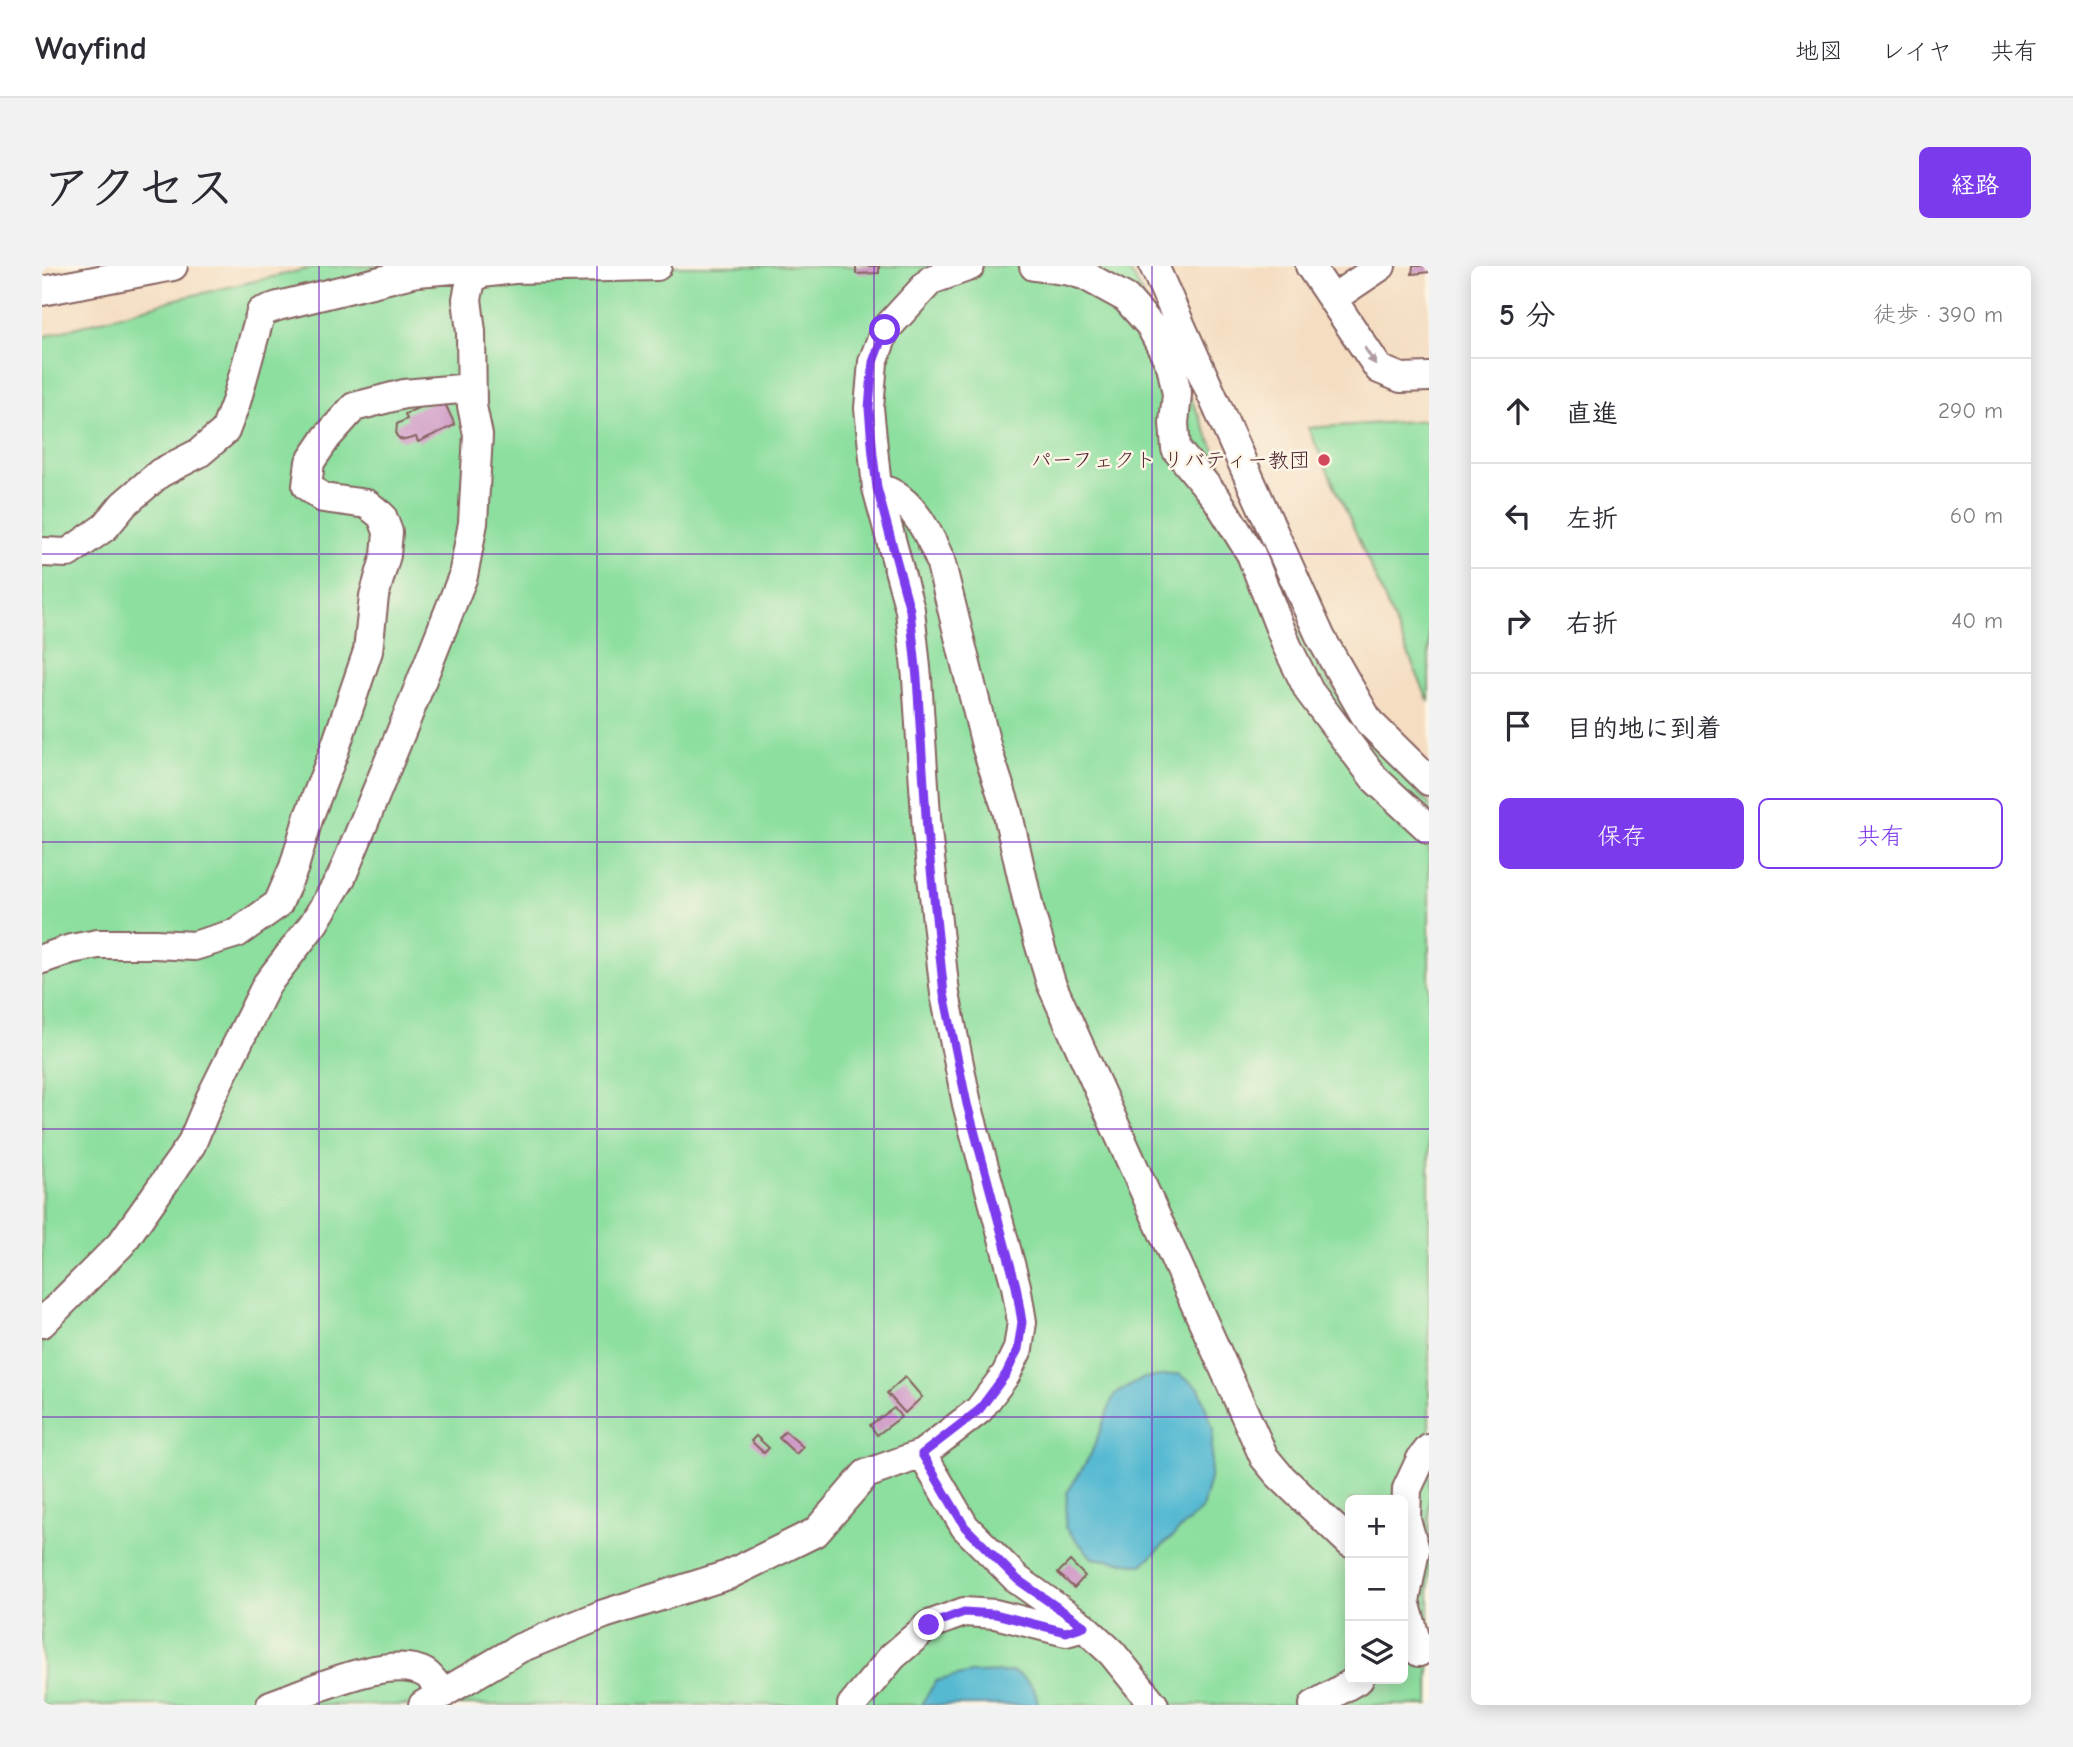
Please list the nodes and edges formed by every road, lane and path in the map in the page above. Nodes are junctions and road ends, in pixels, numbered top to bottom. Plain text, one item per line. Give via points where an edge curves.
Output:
1 (173, 266) edge
2 (657, 266) edge
3 (970, 266) edge
4 (1034, 266) edge
5 (1154, 266) edge
6 (1310, 266) edge
7 (1381, 266) edge
8 (482, 273) junction
9 (923, 273) edge
10 (42, 291) edge
11 (1332, 299) junction
12 (1429, 377) edge
13 (471, 388) junction
14 (877, 488) junction
15 (42, 552) edge
16 (1429, 781) edge
17 (1429, 829) edge
18 (42, 959) edge
19 (42, 1323) edge
20 (1429, 1449) edge
21 (922, 1454) junction
22 (1345, 1537) edge
23 (1408, 1574) edge
24 (1408, 1614) edge
25 (1084, 1626) junction
26 (1417, 1654) edge
27 (1350, 1684) edge
28 (433, 1700) edge
29 (271, 1705) edge
30 (852, 1705) edge
31 (1154, 1705) edge
32 (1314, 1705) edge

1 - 10 lane
2 - 8 lane
3 - 9 lane
4 - 17 lane via 1084,275 1126,298 1150,325 1171,365 1177,394 1176,449 1217,499 1251,554 1310,691 1375,779
5 - 16 lane via 1321,638 1370,722
6 - 11 lane
7 - 11 lane
8 - 13 lane via 471,280 467,299
8 - 15 lane via 466,268 417,272 261,312 226,431 199,453 160,473 105,527 68,553
9 - 14 lane via 885,330 873,362 869,408
11 -> 12 lane via 1379,369 1401,378
13 - 18 lane via 404,394 354,407 310,462 307,486 323,498 367,505 382,516 388,532 368,651 278,904 237,933 194,946 98,944
13 - 19 lane via 478,435 473,523 463,576 341,878 314,923 267,984 191,1145 121,1244
14 - 21 lane via 910,610 944,994 1022,1322 1018,1349 1006,1374 979,1410
14 - 22 lane via 890,490 907,505 929,534 940,560 1051,983 1264,1457
20 - 23 lane via 1408,1489 1406,1520 1415,1550
21 - 25 lane via 965,1527 1018,1580
21 - 28 lane via 866,1474 816,1532 728,1575 604,1614 520,1648
24 - 26 lane
25 - 30 lane via 1066,1632 995,1614 964,1612 929,1625 892,1657
25 - 31 lane
27 - 32 lane
28 - 29 lane via 427,1674 404,1667 379,1668

